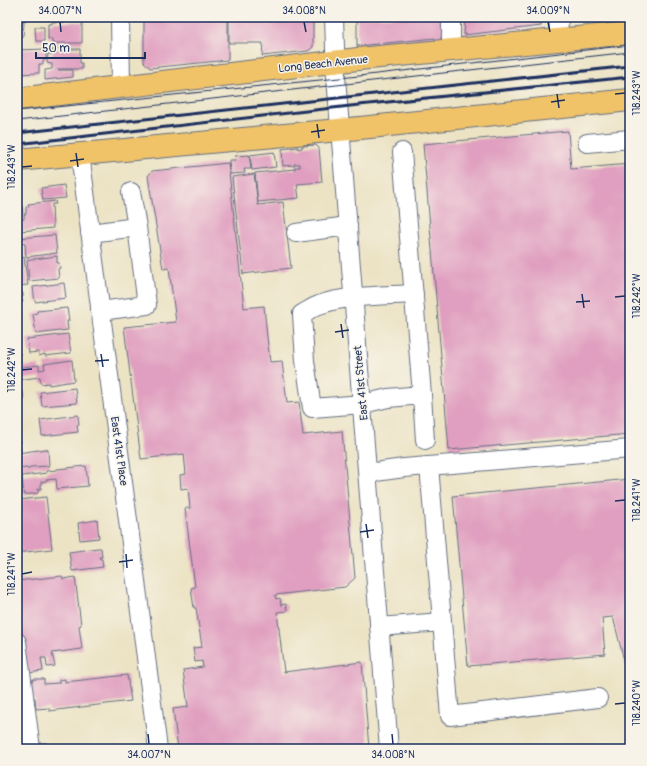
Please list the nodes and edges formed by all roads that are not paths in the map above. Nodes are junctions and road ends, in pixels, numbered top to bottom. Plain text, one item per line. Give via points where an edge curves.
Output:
1 (120, 17) edge
2 (334, 17) edge
3 (451, 17) edge
4 (559, 17) edge
5 (630, 33) edge
6 (558, 41) junction
7 (451, 51) junction
8 (335, 62) junction
9 (121, 87) junction
10 (17, 99) edge
11 (630, 100) edge
12 (341, 129) junction
13 (630, 139) edge
14 (586, 143) dead end
15 (402, 152) dead end
16 (80, 154) junction
17 (17, 160) edge
18 (131, 192) dead end
19 (348, 226) junction
20 (137, 227) junction
21 (90, 233) junction
22 (296, 233) dead end
23 (414, 294) junction
24 (354, 298) junction
25 (100, 311) junction
26 (422, 395) junction
27 (363, 404) junction
28 (425, 440) dead end
29 (630, 449) edge
30 (429, 466) junction
31 (368, 473) junction
32 (442, 622) junction
33 (379, 628) junction
34 (17, 642) edge
35 (598, 698) dead end
36 (31, 749) edge
37 (158, 749) edge
38 (389, 749) edge

1 - 9 street
2 - 8 street, East 41st Street
3 - 7 street
4 - 6 street
5 - 6 main road, Long Beach Avenue
6 - 7 main road, Long Beach Avenue
7 - 8 main road, Long Beach Avenue
8 - 9 main road, Long Beach Avenue
8 - 12 street, East 41st Street
9 - 10 main road, Long Beach Avenue
11 - 12 main road
12 - 16 main road
12 - 19 street, East 41st Street
13 - 14 street
15 - 23 street
16 - 17 main road
16 - 21 street, East 41st Place
18 - 20 street
19 - 22 street
19 - 24 street, East 41st Street
20 - 21 street
20 - 25 street via 146,305
21 - 25 street, East 41st Place
23 - 24 street
23 - 26 street
24 - 27 street, East 41st Street
24 - 27 street via 318,305 302,314 305,361 312,408
25 - 37 street, East 41st Place
26 - 27 street via 388,398
26 - 28 street
27 - 31 street, East 41st Street
29 - 30 street
30 - 31 street
30 - 32 street
31 - 33 street, East 41st Street
32 - 33 street
32 - 35 street via 450,716
33 - 38 street, East 41st Street
34 - 36 street

